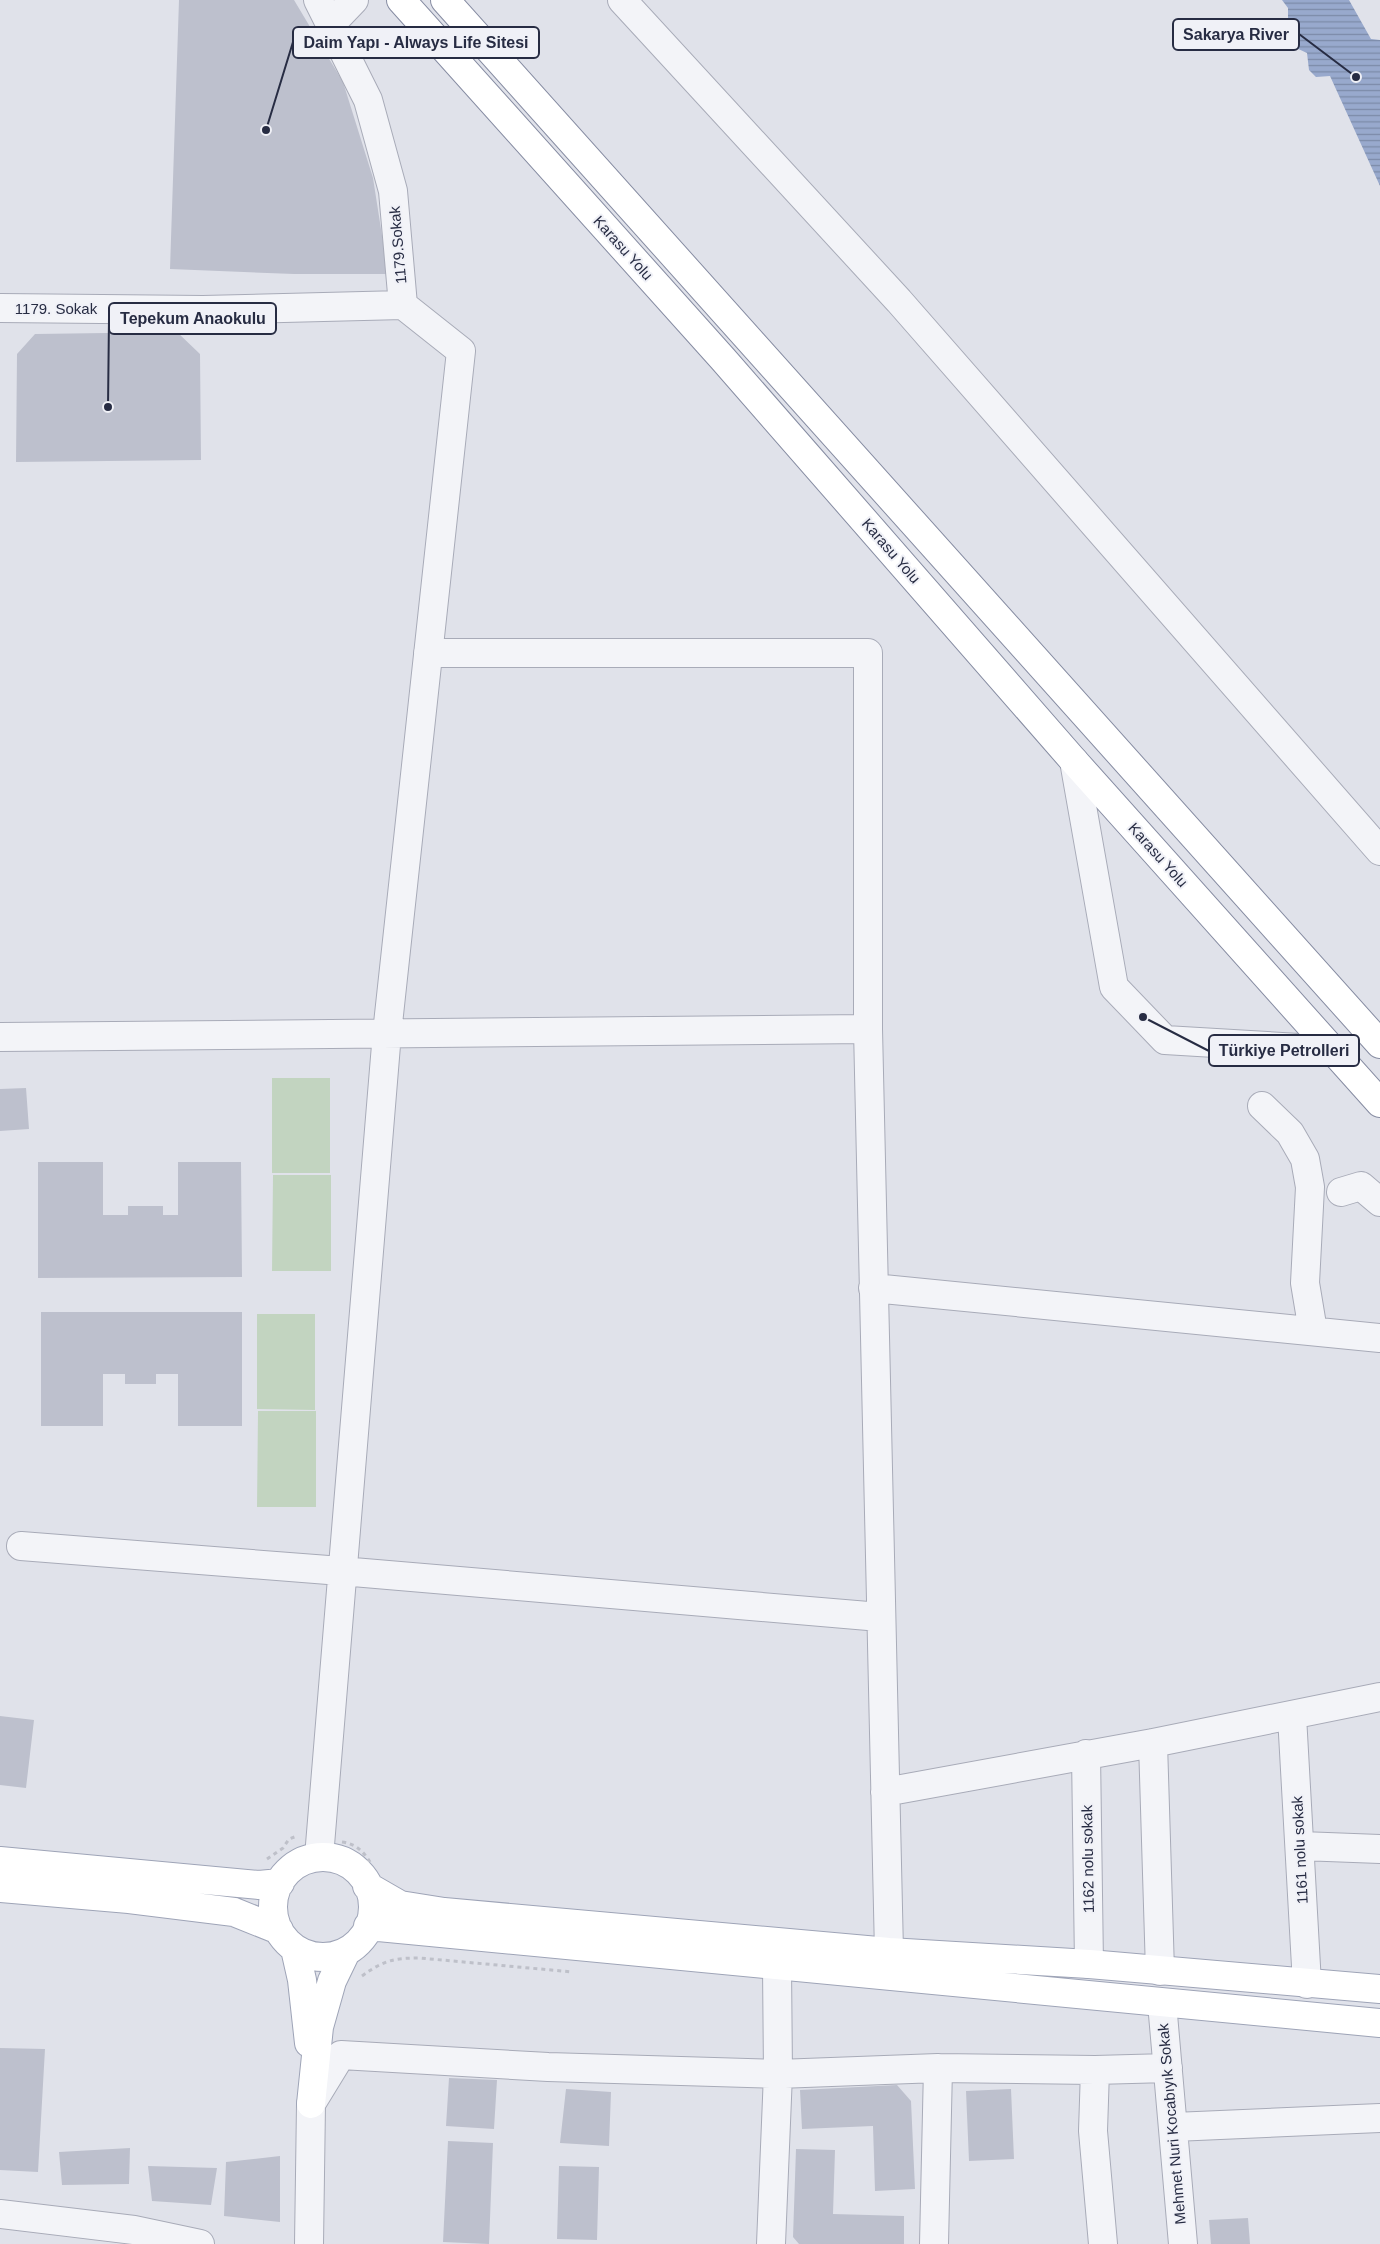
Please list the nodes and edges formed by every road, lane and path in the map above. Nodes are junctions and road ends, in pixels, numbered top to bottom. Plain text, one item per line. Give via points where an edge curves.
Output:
1 (318, 0) edge
2 (354, 0) edge
3 (401, 0) edge
4 (445, 0) edge
5 (622, 0) edge
6 (331, 24) junction
7 (403, 305) junction
8 (0, 308) edge
9 (203, 310) joint
10 (428, 653) junction
11 (1074, 761) junction
12 (1380, 850) edge
13 (868, 1029) junction
14 (387, 1033) junction
15 (0, 1037) edge
16 (1380, 1044) edge
17 (1332, 1050) junction
18 (1380, 1103) edge
19 (1262, 1106) dead end
20 (1341, 1192) dead end
21 (1380, 1202) edge
22 (873, 1288) junction
23 (1313, 1331) junction
24 (1380, 1338) edge
25 (21, 1546) dead end
26 (341, 1571) junction
27 (880, 1618) junction
28 (1380, 1697) edge
29 (1292, 1716) junction
30 (1153, 1743) junction
31 (1086, 1754) junction
32 (885, 1792) junction
33 (1300, 1846) junction
34 (1380, 1850) edge
35 (319, 1857) junction
36 (0, 1861) edge
37 (280, 1883) junction
38 (367, 1886) junction
39 (0, 1888) edge
40 (368, 1926) junction
41 (287, 1940) junction
42 (346, 1952) junction
43 (889, 1952) junction
44 (1089, 1964) junction
45 (777, 1967) junction
46 (1160, 1971) junction
47 (582, 1973) dead end
48 (357, 1982) dead end
49 (1307, 1984) junction
50 (1380, 1989) edge
51 (1162, 2003) junction
52 (1380, 2023) edge
53 (938, 2068) junction
54 (1168, 2068) junction
55 (1095, 2070) junction
56 (778, 2074) junction
57 (311, 2104) junction
58 (1380, 2118) edge
59 (1174, 2127) junction
60 (0, 2214) edge
61 (134, 2237) edge
62 (200, 2244) edge
63 (309, 2244) edge
64 (771, 2244) edge
65 (934, 2244) edge
66 (1103, 2244) edge
67 (1183, 2244) edge

1 - 6 street, 1179.Sokak
2 - 6 street
3 - 11 main road, Karasu Yolu via 723,359
4 - 16 main road
5 - 12 street via 899,301
6 - 7 street, 1179.Sokak via 368,100 392,190
7 - 9 street, 1179.Sokak
7 - 10 street via 461,351
8 - 9 street, 1179. Sokak
10 - 13 street via 868,653
10 - 14 street
11 - 17 main road, Karasu Yolu
11 - 17 street via 1114,988 1165,1040
13 - 14 street
13 - 22 street
14 - 15 street
14 - 26 street
17 - 18 main road, Karasu Yolu
19 - 23 street via 1290,1133 1305,1159 1310,1187 1305,1283
20 - 21 street via 1361,1186
22 - 23 street
22 - 27 street
23 - 24 street
25 - 26 street
26 - 27 street
26 - 35 street
27 - 32 street
28 - 29 street
29 - 30 street
29 - 33 street, 1161 nolu sokak
30 - 31 street
30 - 46 street
31 - 32 street
31 - 44 street, 1162 nolu sokak
32 - 43 street
33 - 34 street
33 - 49 street, 1161 nolu sokak
35 - 37 main road via 294,1866
35 - 38 main road via 341,1861 355,1869
36 - 37 main road via 259,1884
37 - 41 main road via 273,1906 275,1923
38 - 40 main road via 372,1898
38 - 43 main road via 400,1905 444,1912
39 - 41 main road via 234,1912
40 - 42 main road via 356,1945
40 - 45 main road
41 - 42 main road via 308,1955 322,1957
41 - 57 main road via 302,1980 308,2026
42 - 57 main road via 332,1981 319,2027
43 - 44 main road
44 - 46 main road
45 - 51 main road
45 - 56 street
46 - 49 main road
47 - 48 path via 396,1958 379,1964
49 - 50 main road
51 - 52 main road
51 - 54 street, Mehmet Nuri Kocabıyık Sokak
53 - 55 street
53 - 56 street
53 - 65 street
54 - 55 street
54 - 59 street, Mehmet Nuri Kocabıyık Sokak
55 - 66 street via 1093,2131
56 - 57 street via 548,2067 341,2055
56 - 64 street
57 - 63 street
58 - 59 street
59 - 67 street, Mehmet Nuri Kocabıyık Sokak
60 - 61 street
61 - 62 street

